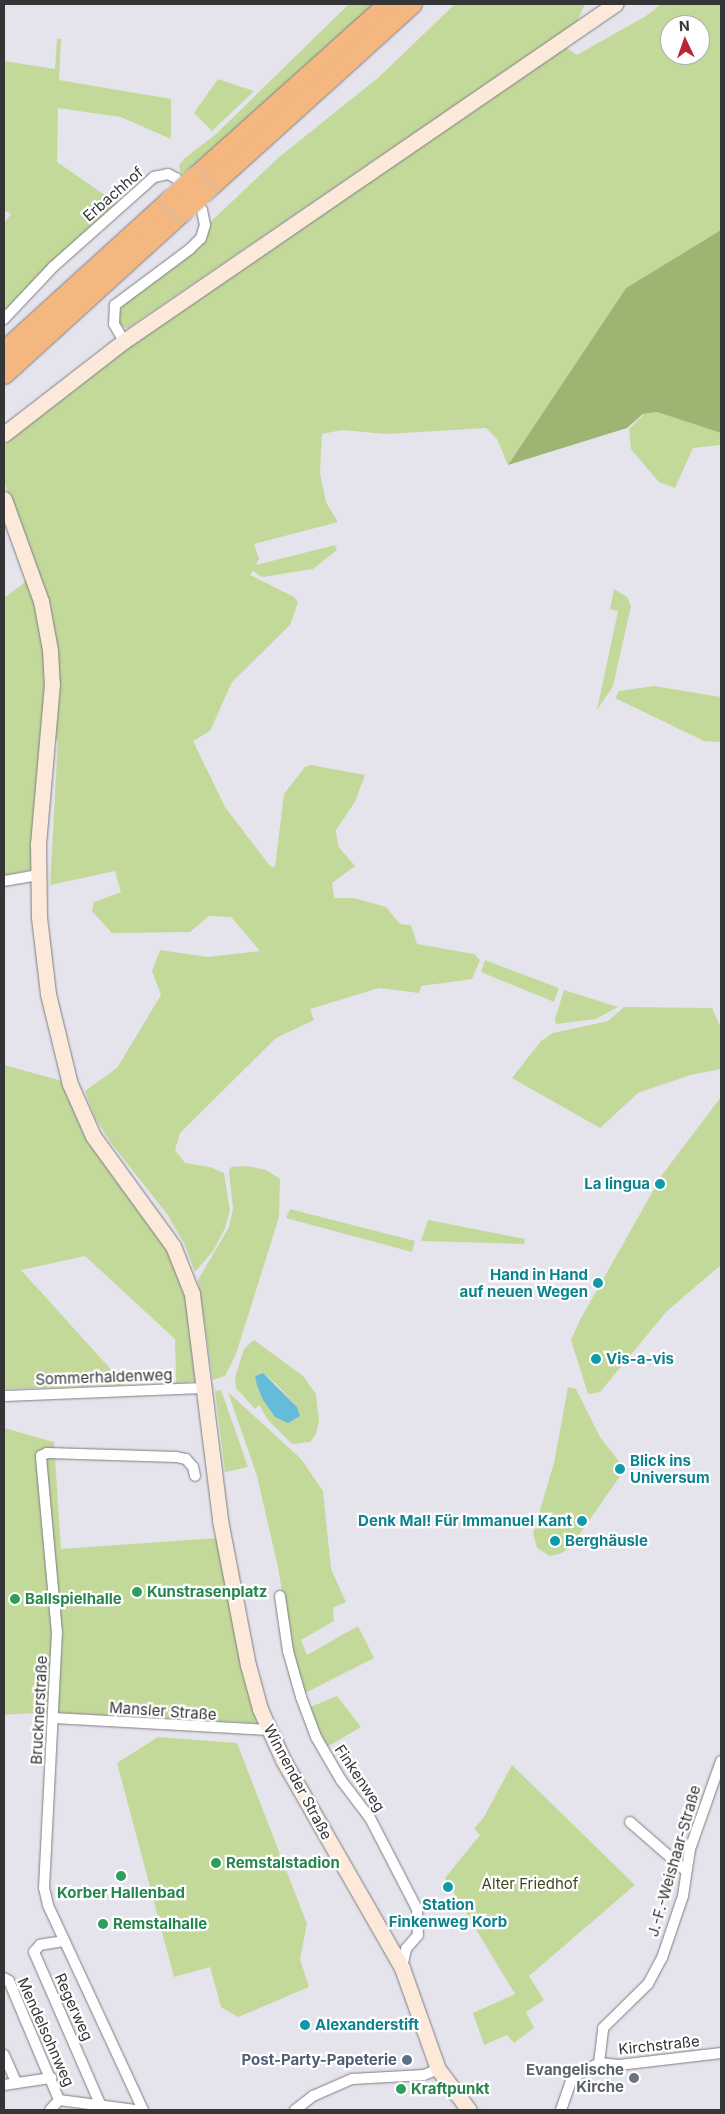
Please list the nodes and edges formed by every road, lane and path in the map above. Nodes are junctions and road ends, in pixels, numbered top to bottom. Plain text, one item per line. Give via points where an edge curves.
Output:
1 (389, 4) edge
2 (412, 4) edge
3 (615, 4) edge
4 (200, 185) junction
5 (177, 205) junction
6 (4, 319) edge
7 (124, 341) junction
8 (4, 352) edge
9 (4, 374) edge
10 (4, 434) edge
11 (4, 499) edge
12 (37, 875) junction
13 (4, 881) edge
14 (204, 1388) junction
15 (4, 1396) edge
16 (195, 1476) dead end
17 (280, 1596) dead end
18 (54, 1718) junction
19 (269, 1730) junction
20 (721, 1762) edge
21 (630, 1822) dead end
22 (685, 1870) junction
23 (64, 1941) junction
24 (402, 1968) junction
25 (4, 1978) edge
26 (721, 2053) edge
27 (4, 2055) edge
28 (599, 2063) junction
29 (438, 2069) junction
30 (51, 2078) junction
31 (16, 2082) junction
32 (4, 2085) edge
33 (59, 2100) junction
34 (100, 2104) junction
35 (50, 2110) edge
36 (135, 2110) edge
37 (143, 2110) edge
38 (295, 2110) edge
39 (469, 2110) edge
40 (561, 2110) edge

1 - 4 highway
2 - 4 highway
3 - 7 street
4 - 5 highway, bridge
5 - 8 highway
5 - 9 highway
6 - 7 street, Erbachhof via 53,267 154,177 168,174 176,178 202,210 206,225 190,249 115,305 114,324
7 - 10 street
11 - 12 street, Winnender Straße via 41,601 50,650 52,684
12 - 13 street
12 - 14 street, Winnender Straße via 48,994 70,1084 93,1136 149,1209 183,1268 192,1294
14 - 15 street, Sommerhaldenweg
14 - 19 street, Winnender Straße via 228,1573 253,1687
16 - 18 street, Brucknerstraße via 186,1459 177,1457 47,1453 41,1456 57,1633
17 - 24 street, Finkenweg via 288,1651 316,1737 337,1775 370,1818 417,1909 418,1935 406,1949
18 - 19 street, Mansler Straße
18 - 23 street, Brucknerstraße via 44,1888
19 - 24 street, Winnender Straße
20 - 22 street, J.-F.-Weishaar-Straße
21 - 22 street
22 - 28 street, J.-F.-Weishaar-Straße via 683,1896 662,1958 648,1984 604,2028
23 - 34 street, Regerweg via 40,1945 34,1952
23 - 37 street, Brucknerstraße
24 - 29 street, Winnender Straße
25 - 30 street, Mendelsohnweg via 9,1981
26 - 28 street, Kirchstraße via 619,2065
27 - 31 street
28 - 40 street via 572,2078
29 - 38 street via 424,2075 352,2079 313,2096
29 - 39 street, Winnender Straße
30 - 31 street
30 - 33 street, Mendelsohnweg
31 - 32 street
33 - 34 street
33 - 35 street
34 - 36 street

